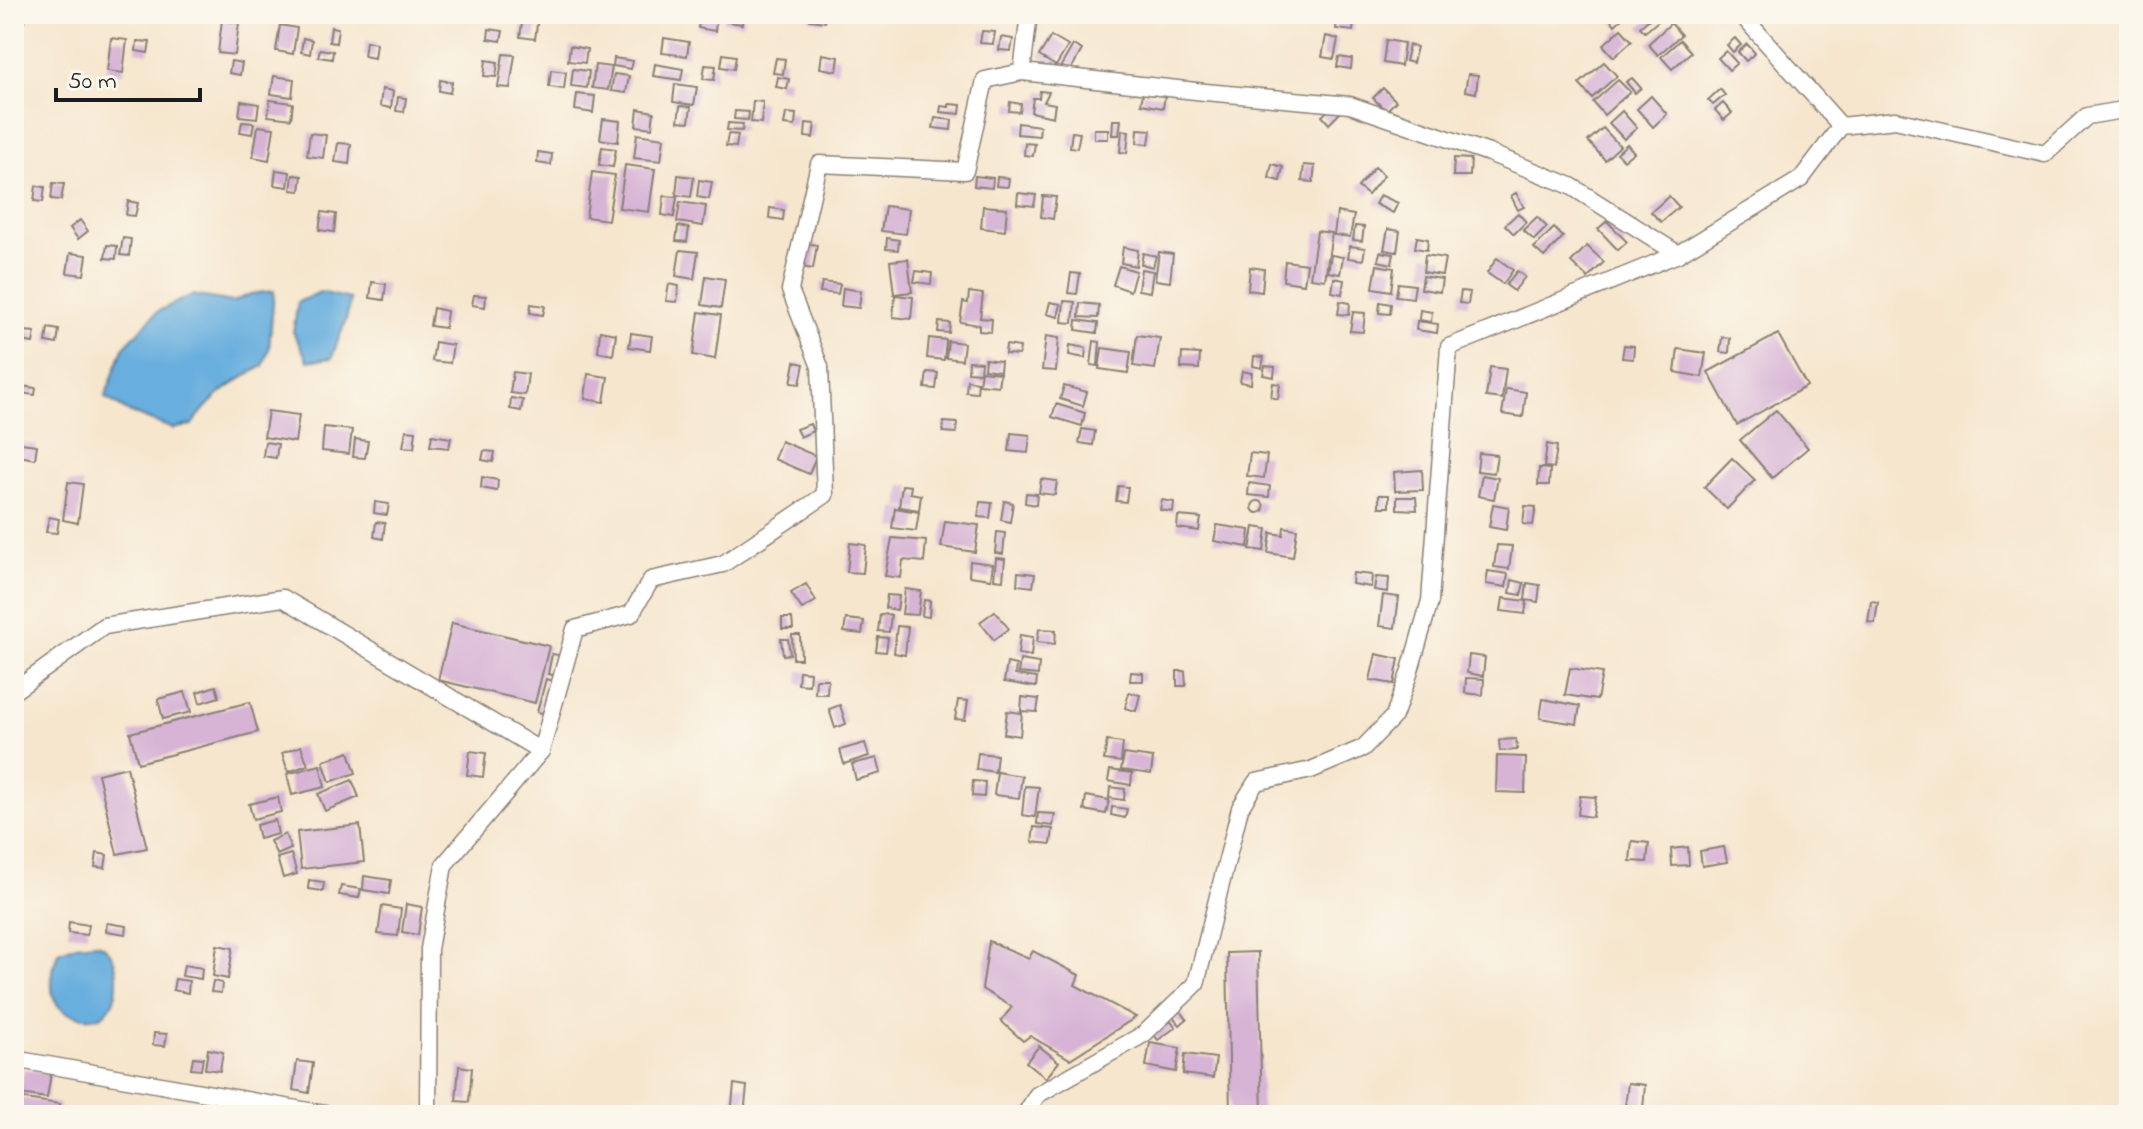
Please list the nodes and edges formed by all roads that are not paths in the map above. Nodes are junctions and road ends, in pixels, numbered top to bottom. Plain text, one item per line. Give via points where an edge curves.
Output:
1 (19, 14) edge
2 (1029, 14) edge
3 (1754, 14) edge
4 (14, 23) edge
5 (1022, 72) junction
6 (2129, 109) edge
7 (1841, 126) junction
8 (1678, 254) junction
9 (14, 691) edge
10 (541, 751) junction
11 (14, 1059) edge
12 (331, 1115) edge
13 (428, 1115) edge
14 (1025, 1115) edge

1 - 4 street
2 - 5 street
3 - 7 street via 1748,22
5 - 8 street via 1350,105 1571,186
5 - 10 street via 985,80 965,171 819,164 790,290 820,367 825,495 723,564 651,580 631,614 575,629
6 - 7 street via 2087,116 2045,154 1895,120
7 - 8 street via 1801,179
8 - 14 street via 1449,347 1430,601 1394,716 1363,748 1311,770 1256,782 1240,808 1196,984 1144,1034 1037,1095
9 - 10 street via 104,626 283,598
10 - 13 street via 444,865 429,949
11 - 12 street

